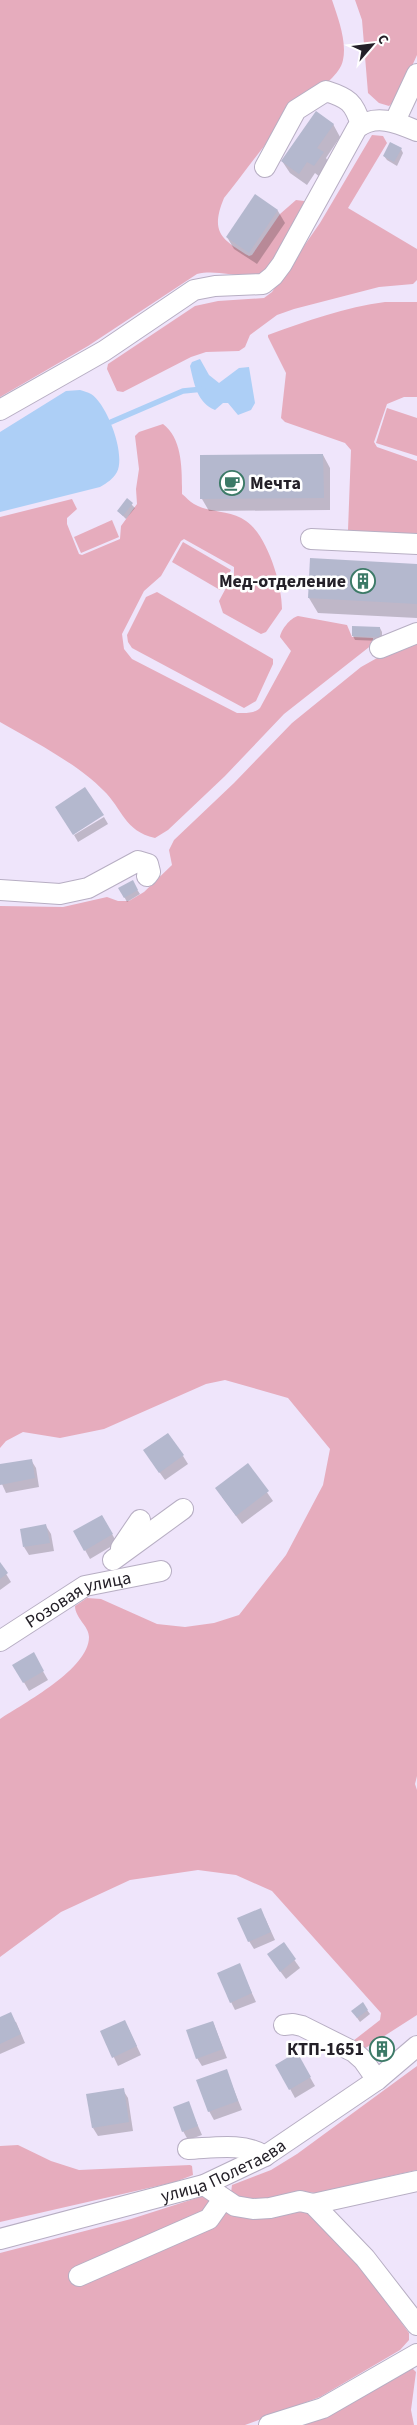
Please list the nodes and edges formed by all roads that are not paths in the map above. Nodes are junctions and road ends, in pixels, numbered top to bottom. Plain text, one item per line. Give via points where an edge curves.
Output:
1 (417, 74) edge
2 (395, 122) junction
3 (359, 126) junction
4 (417, 131) edge
5 (265, 167) dead end
6 (0, 410) edge
7 (311, 539) dead end
8 (417, 544) edge
9 (417, 633) edge
10 (380, 648) dead end
11 (146, 876) dead end
12 (0, 890) edge
13 (183, 1509) dead end
14 (140, 1520) dead end
15 (113, 1560) junction
16 (162, 1571) dead end
17 (86, 1586) junction
18 (0, 1641) edge
19 (284, 2025) dead end
20 (417, 2046) edge
21 (377, 2080) junction
22 (188, 2148) dead end
23 (265, 2156) junction
24 (417, 2181) edge
25 (204, 2185) junction
26 (223, 2199) junction
27 (313, 2204) junction
28 (0, 2239) edge
29 (79, 2276) dead end
30 (417, 2325) edge
31 (417, 2354) edge
32 (269, 2425) edge

1 - 2 street
2 - 3 street via 380,120
2 - 4 street
3 - 5 street via 356,108 344,97 326,92 296,110
3 - 6 street via 282,264 263,284 194,290 92,359
7 - 8 street
9 - 10 street
11 - 12 street via 150,872 148,864 138,861 88,888 60,894
13 - 15 street
14 - 15 street
15 - 17 street
16 - 17 street, Розовая улица
17 - 18 street, Розовая улица
19 - 21 street via 302,2026 354,2052
20 - 21 street, улица Полетаева
21 - 23 street, улица Полетаева
22 - 23 street via 240,2148
23 - 25 street, улица Полетаева
24 - 27 street
25 - 26 street
25 - 28 street, улица Полетаева
26 - 27 street via 253,2210 300,2202
26 - 29 street via 209,2218
27 - 30 street via 365,2258
31 - 32 street via 323,2408

